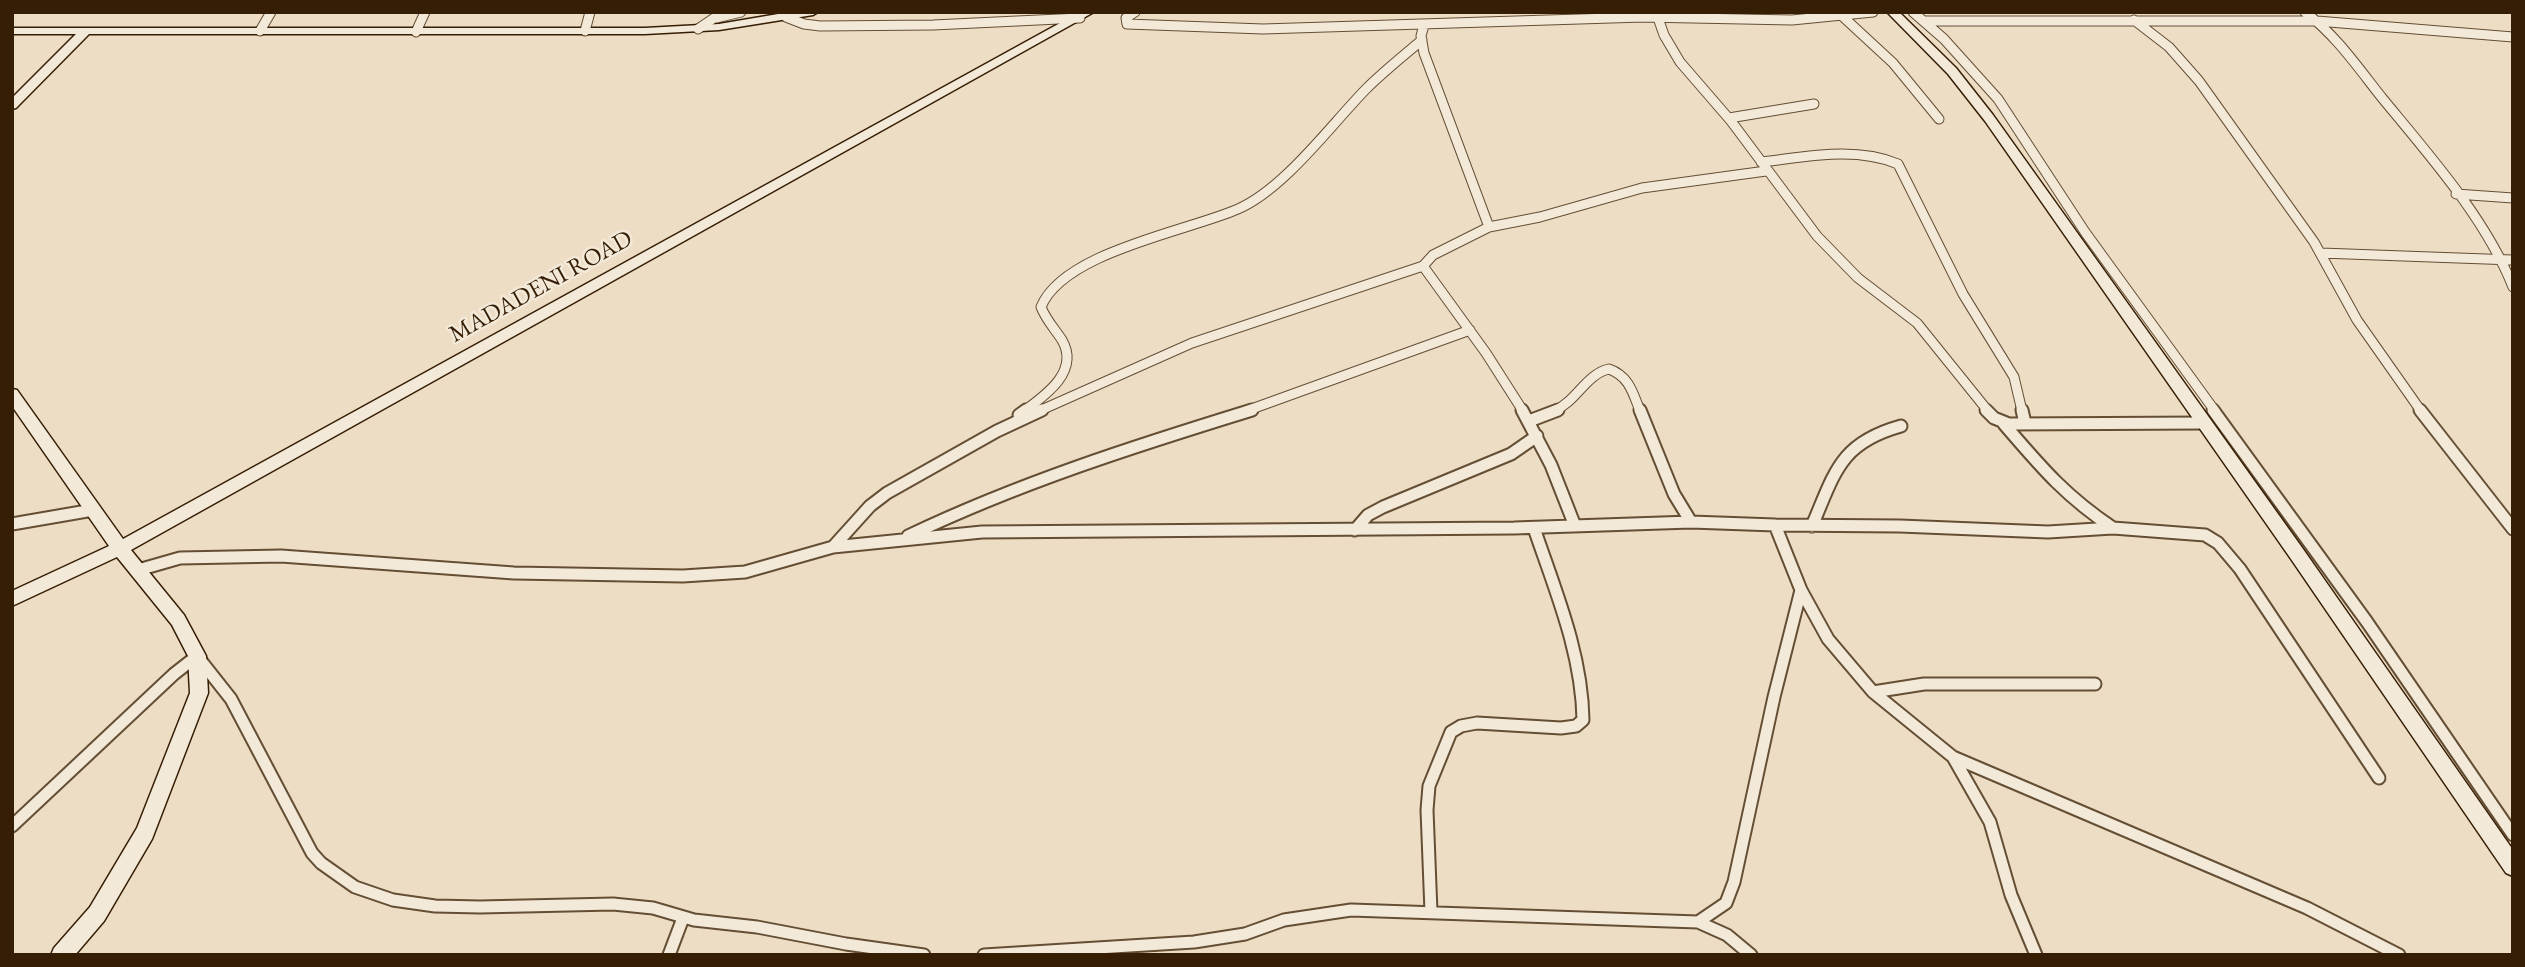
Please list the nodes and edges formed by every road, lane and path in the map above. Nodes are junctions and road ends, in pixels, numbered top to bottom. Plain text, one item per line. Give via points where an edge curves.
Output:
1 (271, 12) edge
2 (425, 12) edge
3 (590, 12) edge
4 (723, 12) edge
5 (741, 12) edge
6 (813, 12) edge
7 (1135, 12) edge
8 (1437, 12) edge
9 (1582, 12) edge
10 (1723, 12) edge
11 (1873, 12) edge
12 (1892, 12) edge
13 (1913, 12) edge
14 (2044, 12) edge
15 (2221, 12) edge
16 (2305, 12) edge
17 (1841, 14) edge
18 (1085, 15) edge
19 (786, 17) junction
20 (1592, 18) junction
21 (1658, 18) junction
22 (714, 19) junction
23 (1734, 20) junction
24 (2051, 20) junction
25 (2134, 20) junction
26 (1924, 21) junction
27 (2228, 21) junction
28 (2316, 21) junction
29 (1450, 23) junction
30 (1424, 25) junction
31 (698, 29) junction
32 (12, 31) edge
33 (86, 31) junction
34 (260, 31) junction
35 (585, 31) junction
36 (416, 32) junction
37 (2513, 37) edge
38 (1422, 40) junction
39 (1814, 104) dead end
40 (12, 106) edge
41 (1729, 118) junction
42 (1939, 119) dead end
43 (1763, 166) junction
44 (2456, 194) junction
45 (2513, 198) edge
46 (1489, 228) junction
47 (2321, 253) junction
48 (2508, 259) edge
49 (1423, 266) junction
50 (2513, 287) edge
51 (1470, 330) junction
52 (12, 394) edge
53 (1529, 421) junction
54 (2025, 422) junction
55 (2204, 423) junction
56 (2004, 424) junction
57 (1901, 426) dead end
58 (997, 431) junction
59 (1537, 436) junction
60 (2257, 500) junction
61 (2279, 500) junction
62 (93, 510) junction
63 (1691, 522) junction
64 (12, 524) edge
65 (1775, 525) junction
66 (1574, 526) junction
67 (1812, 526) junction
68 (1534, 528) junction
69 (2113, 528) junction
70 (2513, 529) edge
71 (1354, 530) junction
72 (902, 539) junction
73 (833, 547) junction
74 (120, 548) junction
75 (138, 570) junction
76 (1801, 590) junction
77 (12, 599) edge
78 (197, 656) junction
79 (2095, 684) dead end
80 (1873, 692) junction
81 (1953, 757) junction
82 (2379, 778) dead end
83 (12, 826) edge
84 (2513, 835) edge
85 (2513, 867) edge
86 (1431, 912) junction
87 (683, 918) junction
88 (1698, 922) junction
89 (61, 955) edge
90 (669, 955) edge
91 (924, 955) edge
92 (984, 955) edge
93 (1751, 955) edge
94 (2036, 955) edge
95 (2399, 955) edge

1 - 34 street
2 - 36 street
3 - 35 street
4 - 22 street
5 - 22 street
6 - 19 street
7 - 30 street via 1126,18 1127,24 1263,29
8 - 29 street
9 - 20 street
10 - 23 street
11 - 17 street
12 - 55 street via 1971,94
13 - 26 street
14 - 24 street
15 - 27 street
16 - 28 street
17 - 23 street
17 - 42 street via 1902,70
18 - 19 street via 933,25 820,26
18 - 74 street, MADADENI ROAD
19 - 31 street
20 - 21 street
20 - 29 street
21 - 23 street
21 - 41 street via 1678,63
22 - 31 street
24 - 25 street
24 - 26 street
25 - 27 street
25 - 47 street via 2165,43 2199,83
26 - 61 street via 1998,99 2085,232
27 - 28 street
28 - 37 street
28 - 44 street via 2438,166
29 - 30 street
30 - 38 street
31 - 35 street
32 - 33 street
33 - 34 street
33 - 40 street
34 - 36 street
35 - 36 street
38 - 46 street
38 - 58 street via 1351,103 1267,193 1238,209 1106,253 1062,282 1041,307 1066,349 1066,368 1055,386
39 - 41 street
41 - 43 street
43 - 46 street via 1642,188
43 - 54 street via 1853,155 1891,159 1898,164 1963,294 2014,377
43 - 56 street via 1838,259 1916,321 1976,399
44 - 45 street
44 - 48 street
46 - 49 street via 1433,255
47 - 48 street
47 - 70 street via 2357,320
48 - 50 street
49 - 51 street
49 - 58 street via 1192,343
51 - 53 street
51 - 72 street via 1256,408 1105,455 962,510
52 - 62 street
53 - 59 street
53 - 63 street via 1565,406 1602,369 1620,373 1628,381 1674,494
54 - 55 street via 2099,426
54 - 56 street
55 - 60 street
56 - 69 street via 2057,486
57 - 67 street via 1850,449 1838,464
58 - 73 street via 887,493
59 - 66 street
59 - 71 street via 1511,454 1382,507
60 - 61 street
60 - 85 street
61 - 84 street
62 - 64 street
62 - 74 street
63 - 65 street
63 - 66 street
65 - 67 street
65 - 76 street
66 - 68 street
67 - 69 street via 2048,532
68 - 71 street
68 - 86 street via 1573,652 1583,720 1560,728 1477,723 1451,732 1429,786
69 - 82 street via 2205,536 2218,543
71 - 72 street via 982,532
72 - 73 street
73 - 75 street via 745,572 695,576 514,573 281,556 180,558
74 - 75 street
74 - 77 street, MADADENI ROAD
75 - 78 street via 178,620
76 - 80 street via 1828,639
76 - 88 street via 1734,882 1726,903
78 - 83 street
78 - 87 street via 218,676 238,707 310,853 364,892 404,902 481,907 616,904 654,908
78 - 89 street via 199,694 145,833 97,915
79 - 80 street via 1924,684
80 - 81 street
81 - 94 street via 1990,822 2011,895
81 - 95 street via 2307,908
86 - 88 street
86 - 92 street via 1351,910 1284,920 1245,934 1194,942
87 - 90 street
87 - 91 street
88 - 93 street via 1727,935

